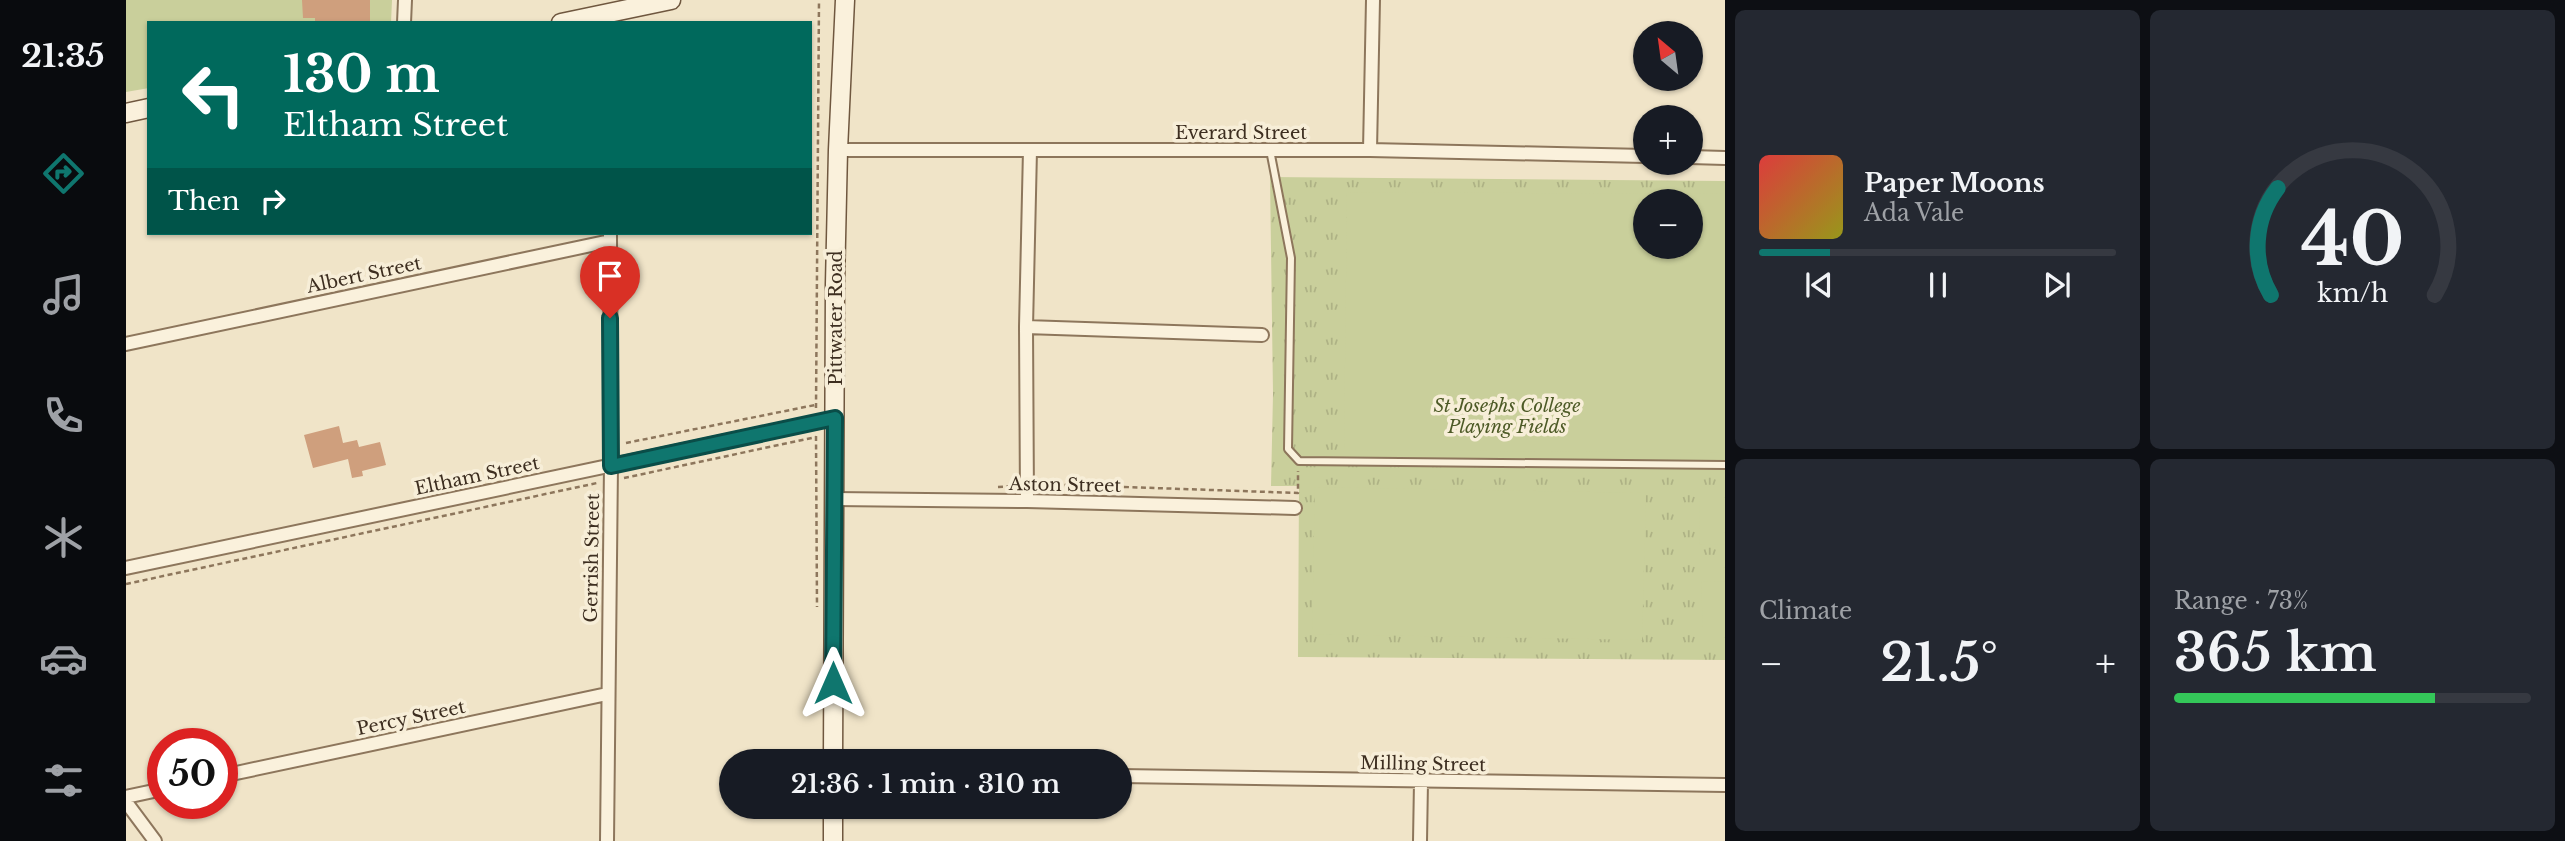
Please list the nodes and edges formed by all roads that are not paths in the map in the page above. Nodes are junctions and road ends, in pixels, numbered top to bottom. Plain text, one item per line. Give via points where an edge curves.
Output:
1 (405, 0) edge
2 (671, 0) edge
3 (845, 0) edge
4 (1373, 0) edge
5 (611, 18) edge
6 (404, 21) edge
7 (581, 21) edge
8 (147, 108) edge
9 (126, 113) edge
10 (838, 150) junction
11 (1030, 150) junction
12 (1269, 150) junction
13 (1370, 150) junction
14 (1633, 156) edge
15 (1703, 157) edge
16 (1725, 158) edge
17 (610, 237) edge
18 (1026, 327) junction
19 (1262, 335) dead end
20 (126, 344) edge
21 (835, 418) junction
22 (1725, 465) edge
23 (611, 466) junction
24 (834, 499) junction
25 (1027, 501) junction
26 (1295, 508) dead end
27 (126, 568) edge
28 (607, 694) junction
29 (833, 749) edge
30 (238, 773) edge
31 (1132, 776) edge
32 (1421, 782) junction
33 (1725, 785) edge
34 (147, 794) edge
35 (126, 800) edge
36 (833, 819) edge
37 (155, 841) edge
38 (607, 841) edge
39 (832, 841) edge
40 (1420, 841) edge

1 - 6 street
2 - 5 main road
3 - 10 main road, Pittwater Road
4 - 13 street
5 - 7 main road
8 - 9 main road
10 - 11 street, Everard Street
10 - 21 main road, Pittwater Road
11 - 12 street, Everard Street
11 - 18 street
12 - 13 street, Everard Street
12 - 22 lane via 1291,258 1288,449 1298,461
13 - 14 street, Everard Street
15 - 16 street
17 - 20 street, Albert Street
17 - 23 street, Gerrish Street
18 - 19 street
18 - 25 street
21 - 23 street, Eltham Street
21 - 24 main road, Pittwater Road
23 - 27 street, Eltham Street
23 - 28 street, Gerrish Street
24 - 25 street, Aston Street
24 - 29 main road, Pittwater Road
25 - 26 street, Aston Street
28 - 30 street, Percy Street
28 - 38 street, Gerrish Street
31 - 32 street, Milling Street
32 - 33 street, Milling Street
32 - 40 street
34 - 35 street
35 - 37 street
36 - 39 main road

